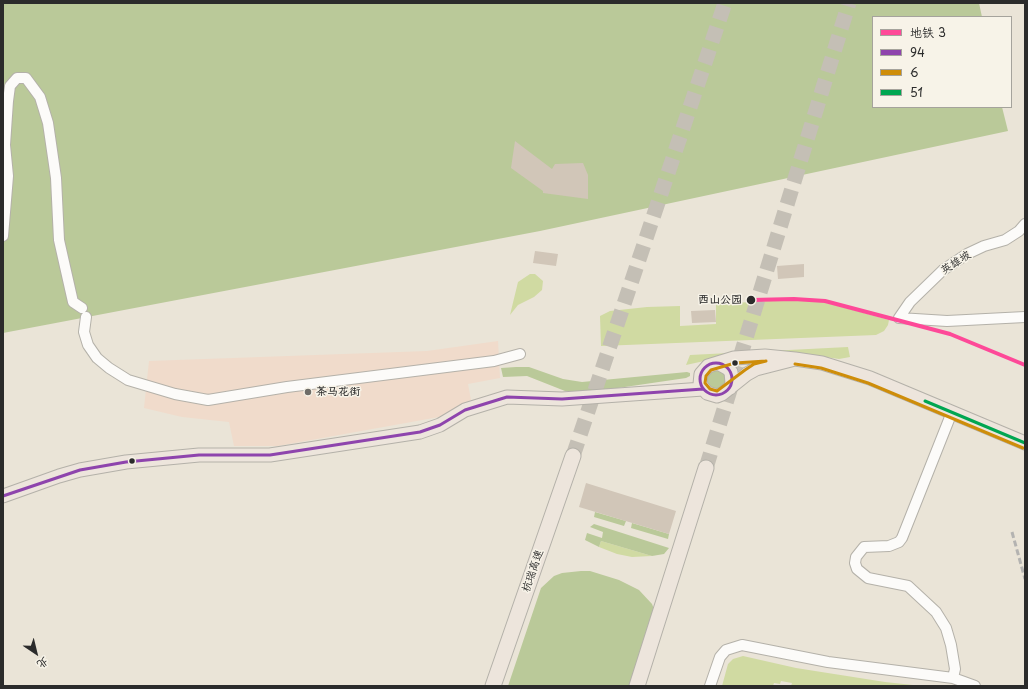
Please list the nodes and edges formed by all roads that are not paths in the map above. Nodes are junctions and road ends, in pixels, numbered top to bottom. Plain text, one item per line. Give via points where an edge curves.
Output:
1 (1025, 224) edge
2 (3, 236) edge
3 (82, 308) dead end
4 (86, 317) dead end
5 (1025, 317) edge
6 (520, 354) dead end
7 (795, 359) junction
8 (718, 363) junction
9 (730, 388) junction
10 (703, 389) junction
11 (952, 412) junction
12 (1025, 443) edge
13 (574, 456) tunnel mouth
14 (706, 468) tunnel mouth
15 (3, 496) edge
16 (953, 678) junction
17 (495, 679) edge
18 (637, 686) edge
19 (710, 686) edge
20 (975, 686) edge

1 - 5 street, 英雄坡 via 1005,240 978,249 943,270 910,302 898,318 975,320
2 - 3 street via 8,176 5,145 10,86 17,78 26,78 40,97 48,123 56,178 59,240 72,302
4 - 6 street via 84,332 88,345 97,358 109,368 128,380 175,394 208,400 287,387 494,361
7 - 8 main road via 765,356 734,358
7 - 9 main road via 756,369
7 - 11 main road via 852,371
8 - 9 main road via 731,372
8 - 10 main road via 704,369 700,379
9 - 10 main road via 717,396
10 - 15 main road via 562,399 507,397 465,410 440,425 420,432 270,455 199,455 126,462 65,474
11 - 12 main road
11 - 16 street via 902,538 889,546 864,547 856,556 855,563 857,569 868,578 908,586 936,612 946,628 951,645 955,670
13 - 17 highway, 杭瑞高速
14 - 18 highway
16 - 19 street via 828,662 742,645 726,650 720,657
16 - 20 street

